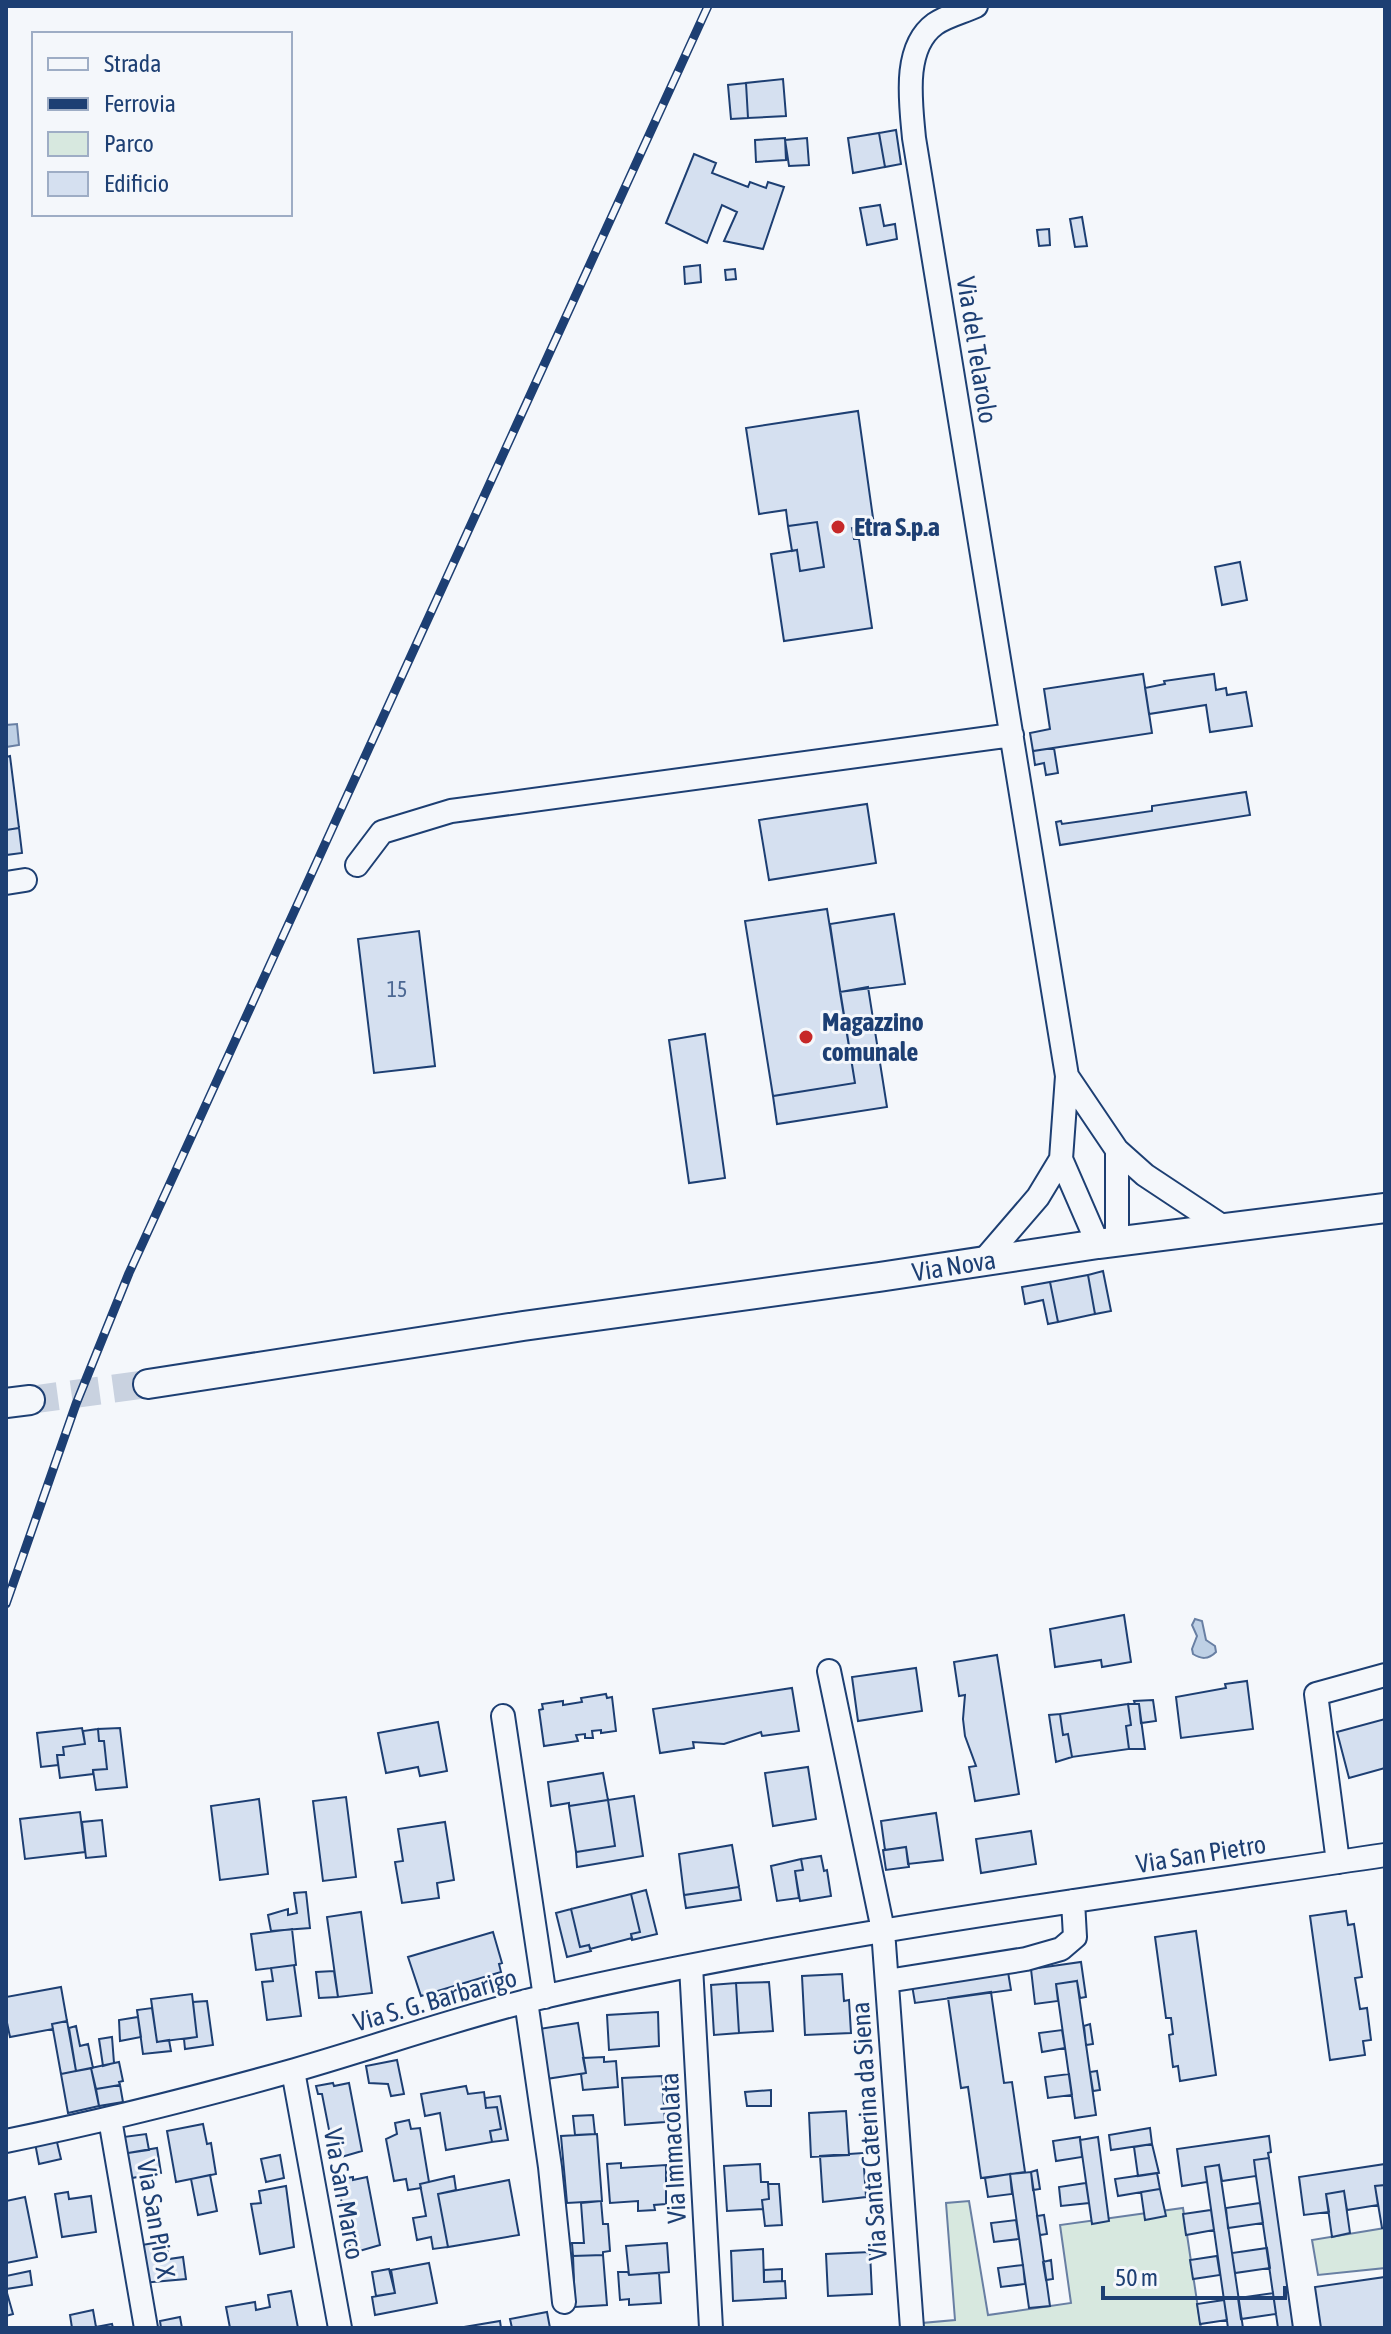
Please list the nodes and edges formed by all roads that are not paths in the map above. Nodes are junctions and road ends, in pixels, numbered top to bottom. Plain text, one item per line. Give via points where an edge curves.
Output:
1 (976, 6) edge
2 (1012, 735) junction
3 (357, 865) dead end
4 (1067, 1076) junction
5 (1117, 1150) junction
6 (1061, 1159) junction
7 (1385, 1208) edge
8 (1225, 1228) junction
9 (1108, 1242) junction
10 (983, 1261) junction
11 (148, 1384) tunnel mouth
12 (829, 1671) dead end
13 (1385, 1675) edge
14 (503, 1716) dead end
15 (1385, 1855) edge
16 (1338, 1862) junction
17 (1073, 1901) junction
18 (883, 1930) junction
19 (691, 1966) junction
20 (887, 1981) junction
21 (536, 1999) junction
22 (293, 2071) junction
23 (110, 2119) junction
24 (6, 2141) edge
25 (564, 2302) dead end
26 (146, 2328) edge
27 (340, 2328) edge
28 (711, 2328) edge
29 (912, 2328) edge

1 - 2 street, Via del Telarolo via 934,24 917,47 910,94
2 - 3 street via 451,811 382,832
2 - 4 street, Via del Telarolo
4 - 5 street
4 - 6 street
5 - 8 street
5 - 9 street
6 - 9 street
6 - 10 street via 1038,1197
7 - 8 street, Via Nova
8 - 9 street, Via Nova
9 - 10 street, Via Nova
10 - 11 street, Via Nova
12 - 18 street, Via Santa Caterina da Siena
13 - 16 street via 1316,1694
14 - 21 street
15 - 16 street, Via San Pietro
16 - 17 street, Via San Pietro
17 - 18 street, Via San Pietro
17 - 20 street via 1075,1937 1061,1949
18 - 19 street, Via S. G. Barbarigo
18 - 20 street, Via Santa Caterina da Siena
19 - 21 street, Via S. G. Barbarigo
19 - 28 street, Via Immacolata
20 - 29 street, Via Santa Caterina da Siena
21 - 22 street, Via S. G. Barbarigo
21 - 25 street
22 - 23 street, Via S. G. Barbarigo
22 - 27 street, Via San Marco
23 - 24 street, Via S. G. Barbarigo
23 - 26 street, Via San Pio X

